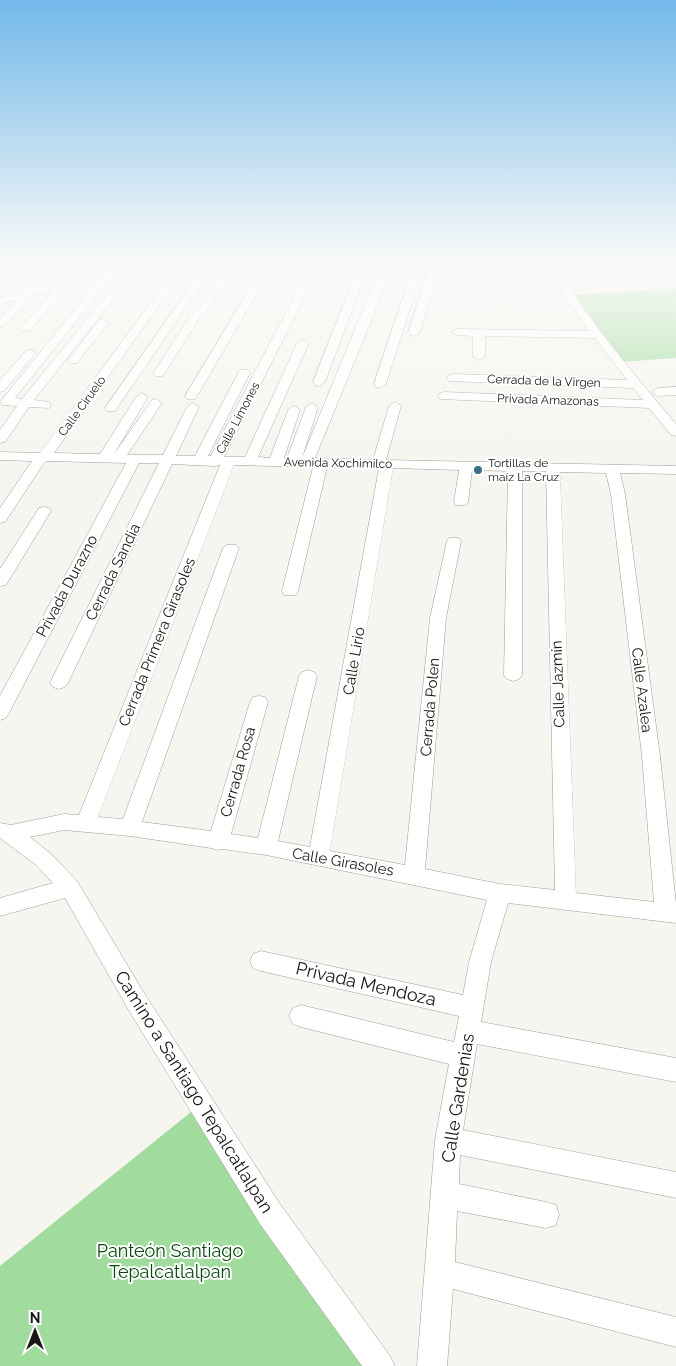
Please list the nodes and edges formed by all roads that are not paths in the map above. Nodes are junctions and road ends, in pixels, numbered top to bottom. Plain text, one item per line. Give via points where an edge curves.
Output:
1 (48, 332) edge
2 (61, 332) edge
3 (81, 332) edge
4 (95, 332) edge
5 (135, 332) edge
6 (164, 332) edge
7 (185, 332) edge
8 (232, 332) edge
9 (284, 332) edge
10 (338, 332) edge
11 (361, 332) edge
12 (397, 332) edge
13 (457, 332) dead end
14 (595, 332) edge
15 (479, 333) junction
16 (597, 335) junction
17 (303, 343) dead end
18 (479, 356) dead end
19 (73, 361) dead end
20 (159, 373) dead end
21 (244, 373) dead end
22 (453, 378) dead end
23 (319, 382) dead end
24 (380, 384) dead end
25 (634, 384) junction
26 (0, 388) edge
27 (676, 391) edge
28 (658, 392) dead end
29 (444, 396) dead end
30 (142, 397) dead end
31 (3, 401) edge
32 (24, 403) junction
33 (156, 403) dead end
34 (651, 404) junction
35 (44, 405) dead end
36 (395, 406) dead end
37 (312, 407) dead end
38 (111, 408) dead end
39 (294, 410) dead end
40 (676, 432) edge
41 (0, 439) edge
42 (0, 456) edge
43 (44, 457) junction
44 (111, 459) junction
45 (134, 460) junction
46 (167, 460) junction
47 (199, 461) junction
48 (222, 462) junction
49 (249, 462) junction
50 (292, 462) junction
51 (275, 463) junction
52 (314, 463) junction
53 (382, 464) junction
54 (466, 466) junction
55 (515, 467) junction
56 (552, 469) junction
57 (612, 469) junction
58 (676, 470) edge
59 (461, 502) dead end
60 (44, 511) dead end
61 (0, 519) edge
62 (454, 541) dead end
63 (231, 548) dead end
64 (0, 581) edge
65 (290, 591) dead end
66 (514, 675) dead end
67 (308, 676) dead end
68 (59, 683) dead end
69 (259, 702) dead end
70 (0, 713) edge
71 (86, 823) junction
72 (130, 828) junction
73 (5, 831) edge
74 (218, 842) junction
75 (266, 848) junction
76 (318, 858) junction
77 (414, 875) junction
78 (70, 887) junction
79 (500, 893) junction
80 (566, 900) junction
81 (0, 907) edge
82 (671, 913) edge
83 (261, 961) dead end
84 (301, 1016) dead end
85 (470, 1019) junction
86 (463, 1056) junction
87 (676, 1070) edge
88 (448, 1140) junction
89 (676, 1184) edge
90 (446, 1195) junction
91 (546, 1216) dead end
92 (440, 1272) junction
93 (676, 1332) edge
94 (380, 1366) edge
95 (432, 1366) edge

1 - 26 street
2 - 31 street
3 - 32 street
4 - 19 street
5 - 43 street, Calle Ciruelo
6 - 38 street
7 - 20 street
8 - 46 street, Cerrada Sandia via 192,401
9 - 48 street, Calle Limones
10 - 23 street
11 - 52 street
12 - 24 street
13 - 15 street
14 - 16 street
15 - 16 street
15 - 18 street
16 - 25 street
17 - 49 street
21 - 47 street
22 - 25 street, Cerrada de la Virgen
25 - 34 street
27 - 28 street
29 - 34 street, Privada Amazonas
30 - 44 street
31 - 32 street
32 - 35 street
32 - 41 street
33 - 44 street
34 - 40 street
36 - 53 street, Calle Lirio
37 - 50 street
39 - 51 street
42 - 43 street, Avenida Xochimilco
43 - 44 street, Avenida Xochimilco
43 - 61 street, Calle Ciruelo
44 - 45 street, Avenida Xochimilco
45 - 46 street, Avenida Xochimilco
45 - 70 street, Privada Durazno
46 - 47 street, Avenida Xochimilco
46 - 68 street, Cerrada Sandia
47 - 48 street, Avenida Xochimilco
48 - 49 street, Avenida Xochimilco
48 - 71 street, Cerrada Primera Girasoles
49 - 51 street, Avenida Xochimilco
50 - 51 street, Avenida Xochimilco
50 - 52 street, Avenida Xochimilco
52 - 53 street, Avenida Xochimilco
52 - 65 street
53 - 54 street, Avenida Xochimilco
53 - 76 street, Calle Lirio via 354,660
54 - 55 street, Avenida Xochimilco
54 - 59 street
55 - 56 street, Avenida Xochimilco
55 - 66 street
56 - 57 street, Avenida Xochimilco
56 - 80 street, Calle Jazmín
57 - 58 street, Avenida Xochimilco
57 - 82 street, Calle Azalea
60 - 64 street
62 - 77 street, Cerrada Polen via 438,618
63 - 72 street
67 - 75 street
69 - 74 street, Cerrada Rosa
71 - 72 street, Calle Girasoles
71 - 73 street, Calle Girasoles via 64,822
72 - 74 street, Calle Girasoles
73 - 78 street, Camino a Santiago Tepalcatlalpan via 43,858
74 - 75 street, Calle Girasoles
75 - 76 street, Calle Girasoles
76 - 77 street, Calle Girasoles
77 - 79 street, Calle Girasoles
78 - 81 street
78 - 94 street, Camino a Santiago Tepalcatlalpan via 136,1001 270,1214
79 - 80 street, Calle Girasoles
79 - 85 street, Calle Gardenias via 480,962
80 - 82 street, Calle Girasoles
83 - 85 street, Privada Mendoza
84 - 86 street
85 - 86 street, Calle Gardenias
85 - 87 street, Privada Mendoza
86 - 88 street, Calle Gardenias
88 - 89 street
88 - 90 street, Calle Gardenias
90 - 91 street
90 - 92 street, Calle Gardenias
92 - 93 street
92 - 95 street, Calle Gardenias

